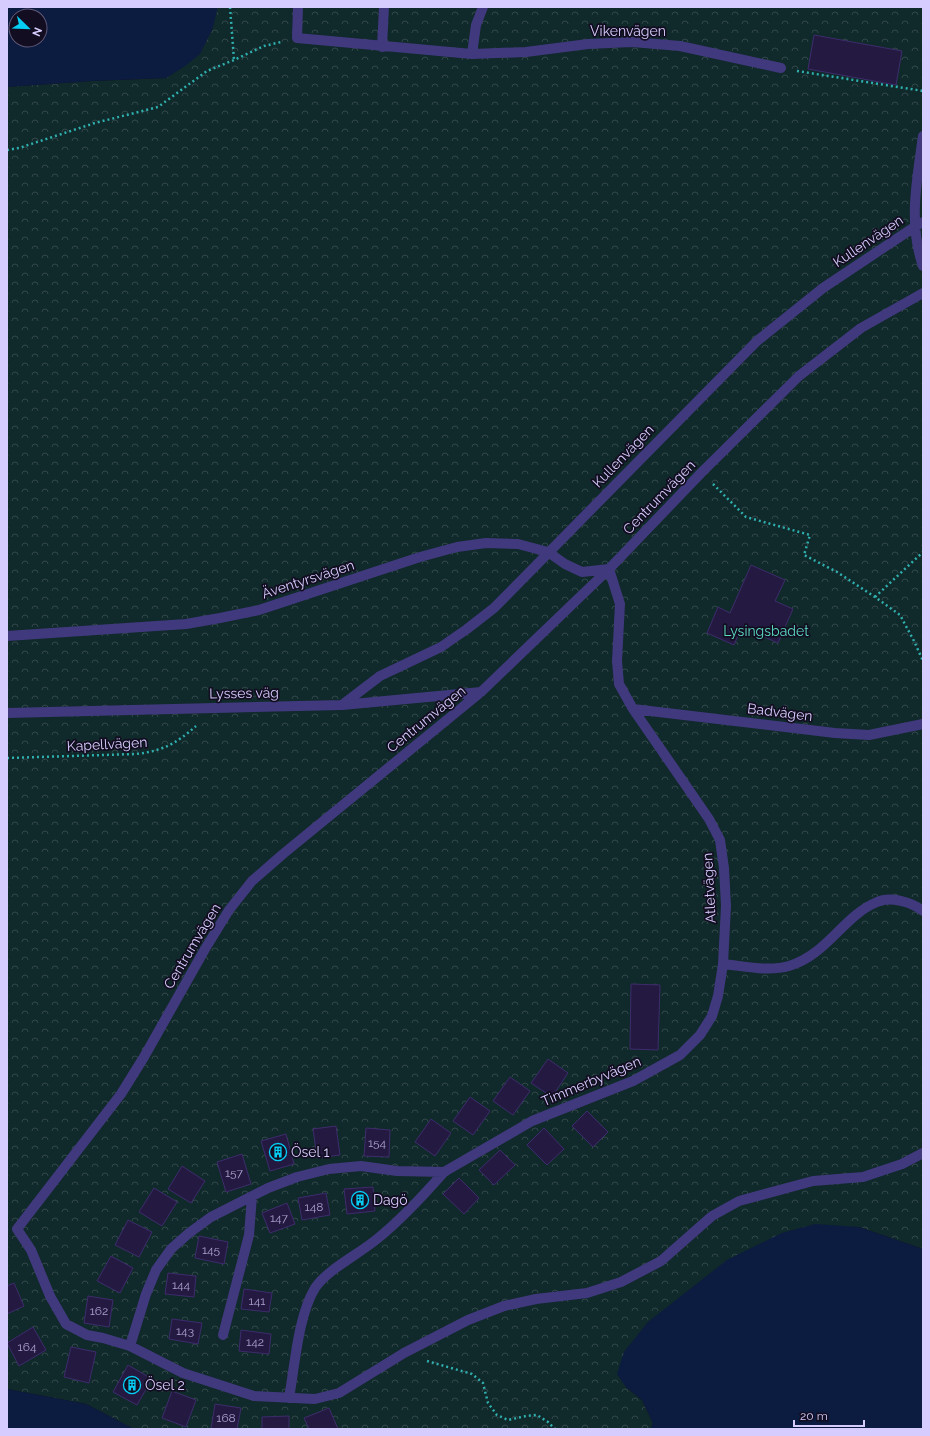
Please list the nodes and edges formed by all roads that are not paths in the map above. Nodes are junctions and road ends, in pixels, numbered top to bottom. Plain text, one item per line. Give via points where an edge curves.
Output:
1 (298, 7) edge
2 (384, 7) edge
3 (483, 7) edge
4 (382, 47) junction
5 (472, 54) junction
6 (782, 68) road end
7 (923, 136) edge
8 (919, 224) edge
9 (923, 266) edge
10 (923, 293) edge
11 (548, 552) junction
12 (609, 569) junction
13 (7, 636) edge
14 (481, 692) junction
15 (342, 705) junction
16 (633, 709) junction
17 (7, 713) edge
18 (923, 724) edge
19 (923, 910) edge
20 (723, 964) junction
21 (923, 1152) edge
22 (444, 1172) junction
23 (252, 1196) junction
24 (12, 1229) edge
25 (223, 1335) dead end
26 (130, 1346) junction
27 (289, 1398) junction

1 - 4 lane, Vikenvägen via 297,38
2 - 4 lane
3 - 5 lane via 476,25
4 - 5 lane, Vikenvägen
5 - 6 lane, Vikenvägen via 526,52 588,44 632,42 680,46
7 - 8 lane via 915,199
8 - 9 lane via 917,247
8 - 11 lane, Kullenvägen via 823,288 757,341
10 - 12 lane, Centrumvägen via 861,328 799,376
11 - 12 lane, Äventyrsvägen via 582,572
11 - 13 lane, Äventyrsvägen via 518,544 457,547 259,610 220,618 186,624
11 - 15 lane, Kullenvägen via 494,608 467,629 441,647 380,676
12 - 14 lane, Centrumvägen
12 - 16 lane, Atletvägen via 620,604 617,661 619,684
14 - 15 lane, Lysses väg
14 - 24 lane, Centrumvägen via 252,881 229,910 122,1094
15 - 17 lane, Lysses väg
16 - 18 lane, Badvägen via 869,735
16 - 20 lane, Atletvägen via 709,819 720,840 726,906
19 - 20 lane via 904,902 878,901 860,912 810,957 789,966 770,969
20 - 22 lane, Timmerbyvägen via 712,1016 700,1035 680,1055 633,1081 532,1121
21 - 27 lane via 902,1164 862,1177 813,1181 739,1201 712,1216 661,1261 621,1282 587,1293 504,1306 468,1320 404,1353 339,1393 315,1399
22 - 23 lane via 397,1171 361,1166 329,1169 297,1177
22 - 27 lane, Timmerbyvägen via 409,1211 377,1240 322,1279 315,1289 301,1327
23 - 25 lane via 249,1235
23 - 26 lane via 189,1232 171,1249 156,1270
24 - 26 lane via 31,1250 50,1296 66,1324 87,1335
26 - 27 lane via 183,1373 217,1385 254,1396

